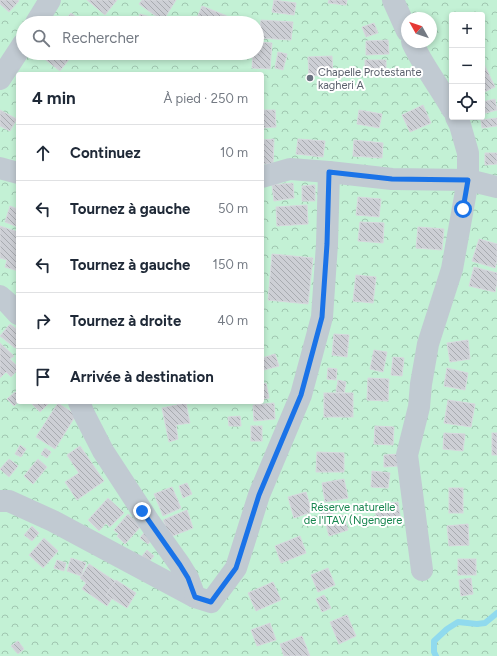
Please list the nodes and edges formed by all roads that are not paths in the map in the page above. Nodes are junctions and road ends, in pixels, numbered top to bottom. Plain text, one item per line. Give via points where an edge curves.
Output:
1 (50, 0) edge
2 (393, 0) edge
3 (40, 16) edge
4 (401, 18) edge
5 (415, 48) edge
6 (16, 55) edge
7 (0, 79) edge
8 (449, 104) edge
9 (458, 120) edge
10 (0, 168) edge
11 (16, 172) edge
12 (329, 172) junction
13 (264, 176) edge
14 (468, 180) junction
15 (497, 187) edge
16 (0, 296) edge
17 (16, 312) edge
18 (81, 404) edge
19 (0, 501) edge
20 (422, 570) dead end
21 (195, 597) junction

1 - 3 street
2 - 4 street
5 - 8 street
6 - 7 street
9 - 14 street via 468,153
10 - 11 street
12 - 13 street via 290,168
12 - 14 street via 392,179
12 - 21 street via 322,317 301,395 259,495 236,568 211,602
14 - 15 street
14 - 20 street via 452,269 428,344 419,406 407,455
16 - 17 street
18 - 21 street via 103,451 180,565
19 - 21 street via 9,501 53,521

